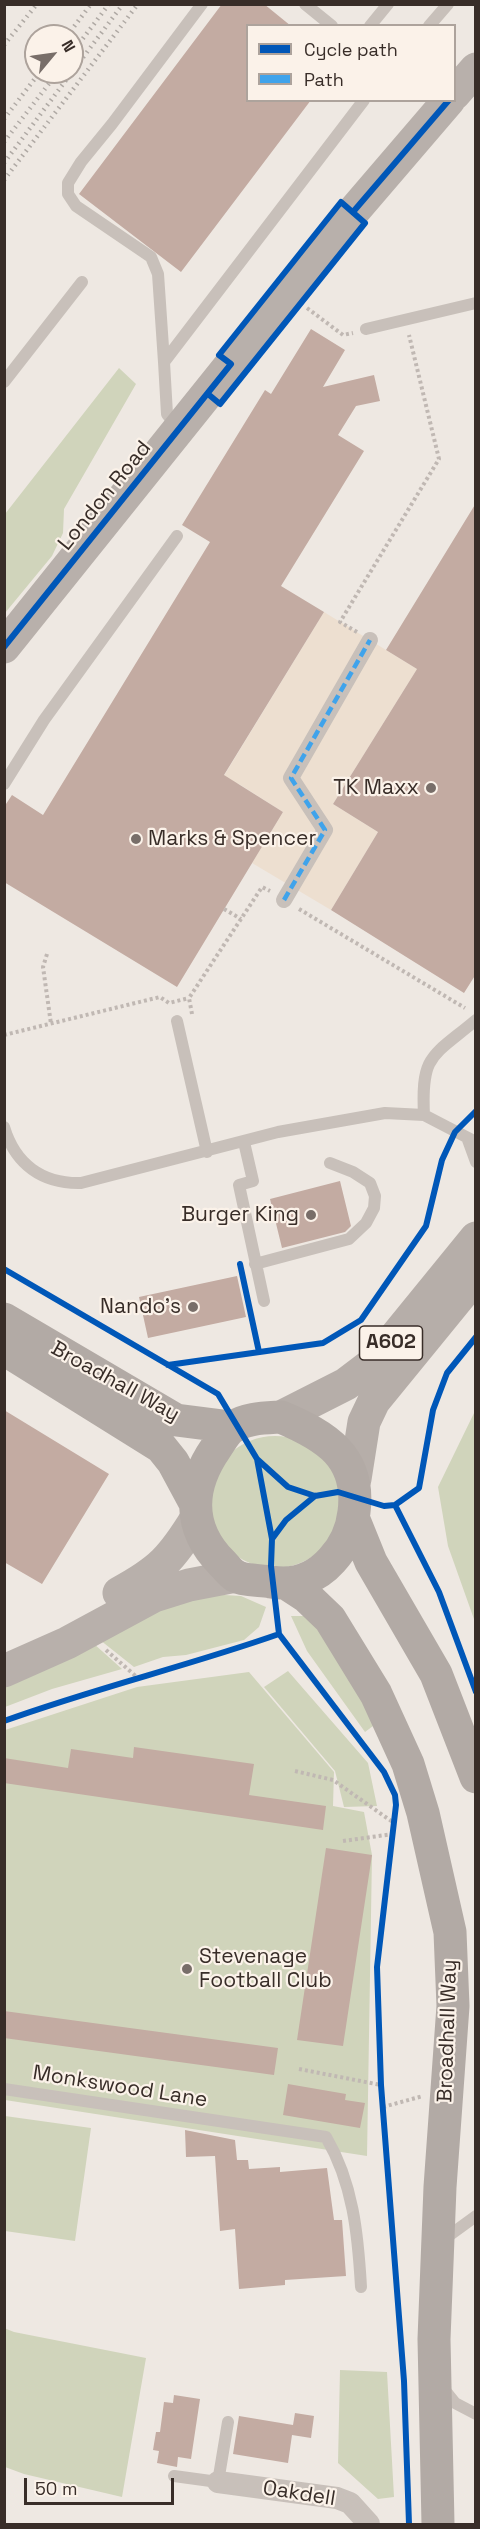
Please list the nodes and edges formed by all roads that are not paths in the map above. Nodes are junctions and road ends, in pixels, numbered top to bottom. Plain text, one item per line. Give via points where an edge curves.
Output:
1 (202, 4) edge
2 (305, 4) edge
3 (388, 4) edge
4 (448, 4) edge
5 (330, 24) edge
6 (372, 24) edge
7 (431, 24) edge
8 (362, 102) edge
9 (447, 102) edge
10 (82, 282) dead end
11 (476, 303) edge
12 (366, 329) road end
13 (164, 362) junction
14 (4, 382) edge
15 (179, 430) junction
16 (177, 536) dead end
17 (370, 640) road end
18 (4, 647) edge
19 (4, 784) edge
20 (284, 900) road end
21 (472, 1015) edge
22 (177, 1021) dead end
23 (424, 1115) junction
24 (4, 1127) edge
25 (472, 1141) edge
26 (244, 1143) junction
27 (207, 1152) junction
28 (476, 1162) edge
29 (330, 1163) dead end
30 (476, 1238) edge
31 (255, 1264) junction
32 (476, 1276) edge
33 (264, 1301) dead end
34 (4, 1319) edge
35 (4, 1349) edge
36 (281, 1417) junction
37 (231, 1428) junction
38 (355, 1479) junction
39 (195, 1510) junction
40 (354, 1520) junction
41 (236, 1576) junction
42 (287, 1584) junction
43 (4, 1649) edge
44 (4, 1671) edge
45 (476, 1777) edge
46 (4, 2089) edge
47 (476, 2216) edge
48 (438, 2245) junction
49 (361, 2287) dead end
50 (434, 2378) junction
51 (475, 2414) edge
52 (228, 2422) dead end
53 (174, 2476) dead end
54 (219, 2482) junction
55 (369, 2524) edge
56 (438, 2524) edge

1 - 13 lane via 68,183 68,194 76,206 151,256 158,274
2 - 5 lane
3 - 6 lane
4 - 7 lane
8 - 13 lane
9 - 15 main road, London Road via 352,212
10 - 14 lane
11 - 12 lane
13 - 15 lane via 167,414
15 - 18 main road, London Road
16 - 19 lane via 44,720
17 - 20 street via 291,778 325,830
21 - 23 lane via 429,1060 422,1082
22 - 27 lane
23 - 25 lane
23 - 26 lane via 386,1113 278,1132
24 - 27 lane via 14,1152 26,1166 63,1183 81,1183
25 - 28 lane
26 - 27 lane
26 - 31 lane via 253,1181 239,1185
29 - 31 lane via 370,1183 374,1208 366,1223 349,1239
30 - 36 main road, A602 via 375,1362 346,1384
31 - 33 lane
32 - 38 main road, A602 via 374,1401 364,1422
34 - 37 highway, Broadhall Way via 176,1420
35 - 39 highway, Broadhall Way via 161,1447 173,1462
36 - 37 highway via 244,1421
36 - 38 highway via 322,1436
37 - 39 highway via 200,1475
38 - 40 highway
39 - 41 highway via 211,1552
39 - 43 main road via 176,1552 152,1575 59,1626
40 - 42 highway via 343,1549 327,1566 311,1577
40 - 45 highway via 371,1562 436,1674
41 - 42 highway
41 - 44 main road via 154,1596 67,1643
42 - 48 highway, Broadhall Way via 330,1619 350,1647 408,1764 423,1813 450,1932 453,2006
46 - 49 lane, Monkswood Lane via 326,2137 340,2161 358,2228
47 - 48 lane
48 - 50 highway, Broadhall Way
50 - 51 lane via 455,2403
50 - 56 highway, Broadhall Way
52 - 54 lane
53 - 54 lane, Oakdell
54 - 55 street, Oakdell via 337,2498 350,2503

